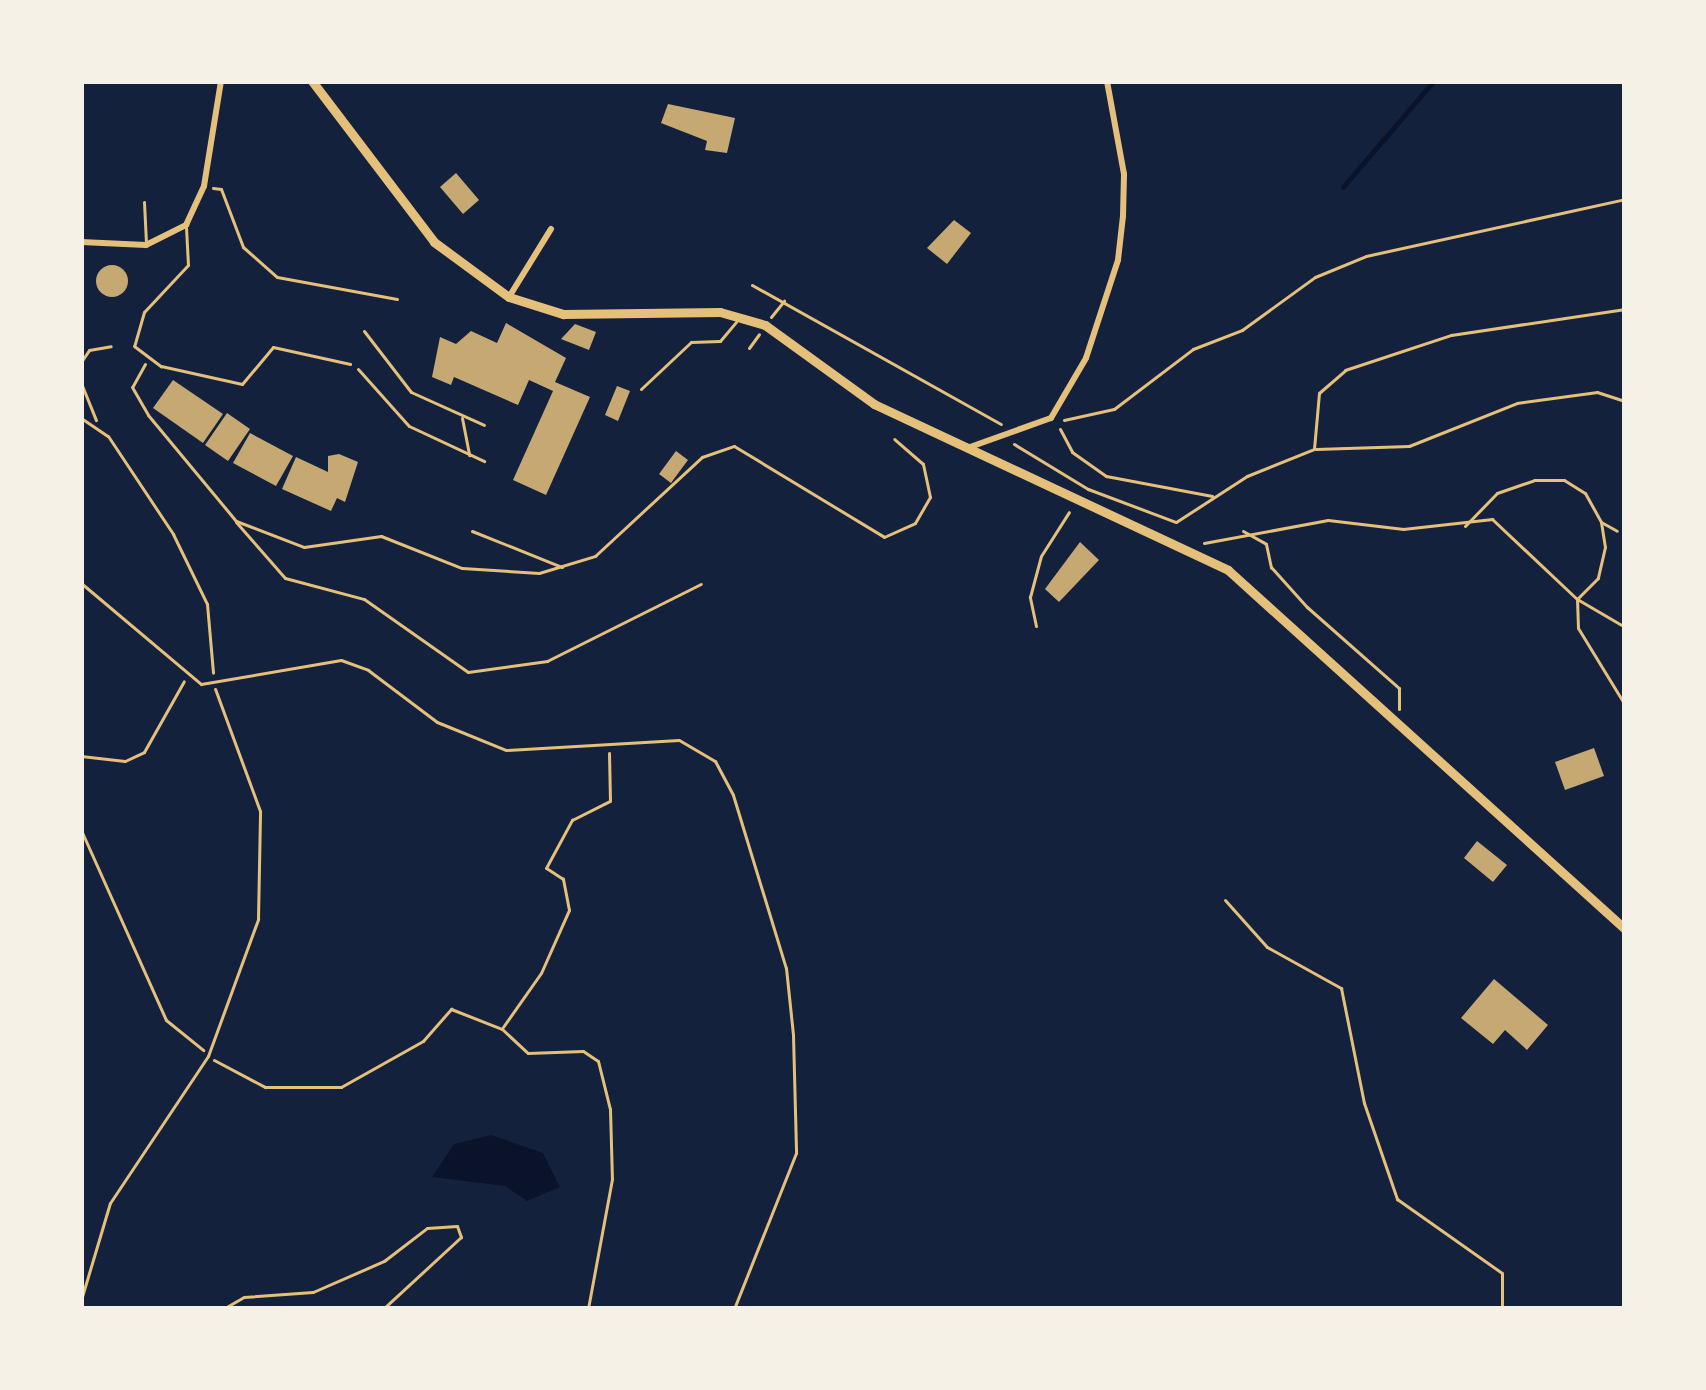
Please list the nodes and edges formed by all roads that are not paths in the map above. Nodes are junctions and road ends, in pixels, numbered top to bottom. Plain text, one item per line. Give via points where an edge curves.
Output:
1 (221, 81) edge
2 (312, 81) edge
3 (1108, 81) edge
4 (144, 202) dead end
5 (186, 225) junction
6 (551, 229) dead end
7 (81, 242) edge
8 (146, 245) junction
9 (508, 297) junction
10 (740, 316) junction
11 (350, 361) road end
12 (641, 389) dead end
13 (966, 449) junction
14 (81, 583) edge
15 (214, 685) junction
16 (1625, 929) edge
17 (81, 1300) edge
18 (224, 1309) edge
19 (383, 1309) edge
20 (734, 1309) edge

1 - 5 street via 204,186
2 - 9 main road via 434,242
3 - 13 street via 1124,174 1118,260 1051,418
4 - 8 lane
5 - 8 street
5 - 11 lane via 188,265 136,326 134,346 205,381 242,384 273,346
6 - 9 street
7 - 8 street
9 - 10 main road via 563,314
10 - 12 lane via 720,341 691,342
10 - 13 main road via 766,325 874,404
13 - 16 main road via 1186,550 1262,594 1399,729
14 - 15 lane via 185,677
15 - 17 lane via 256,790 258,919 208,1056 110,1203
15 - 20 lane via 341,660 469,739 506,750 679,740 715,761 786,968 796,1153
18 - 19 lane via 244,1297 314,1292 384,1261 427,1228 458,1226 461,1237

